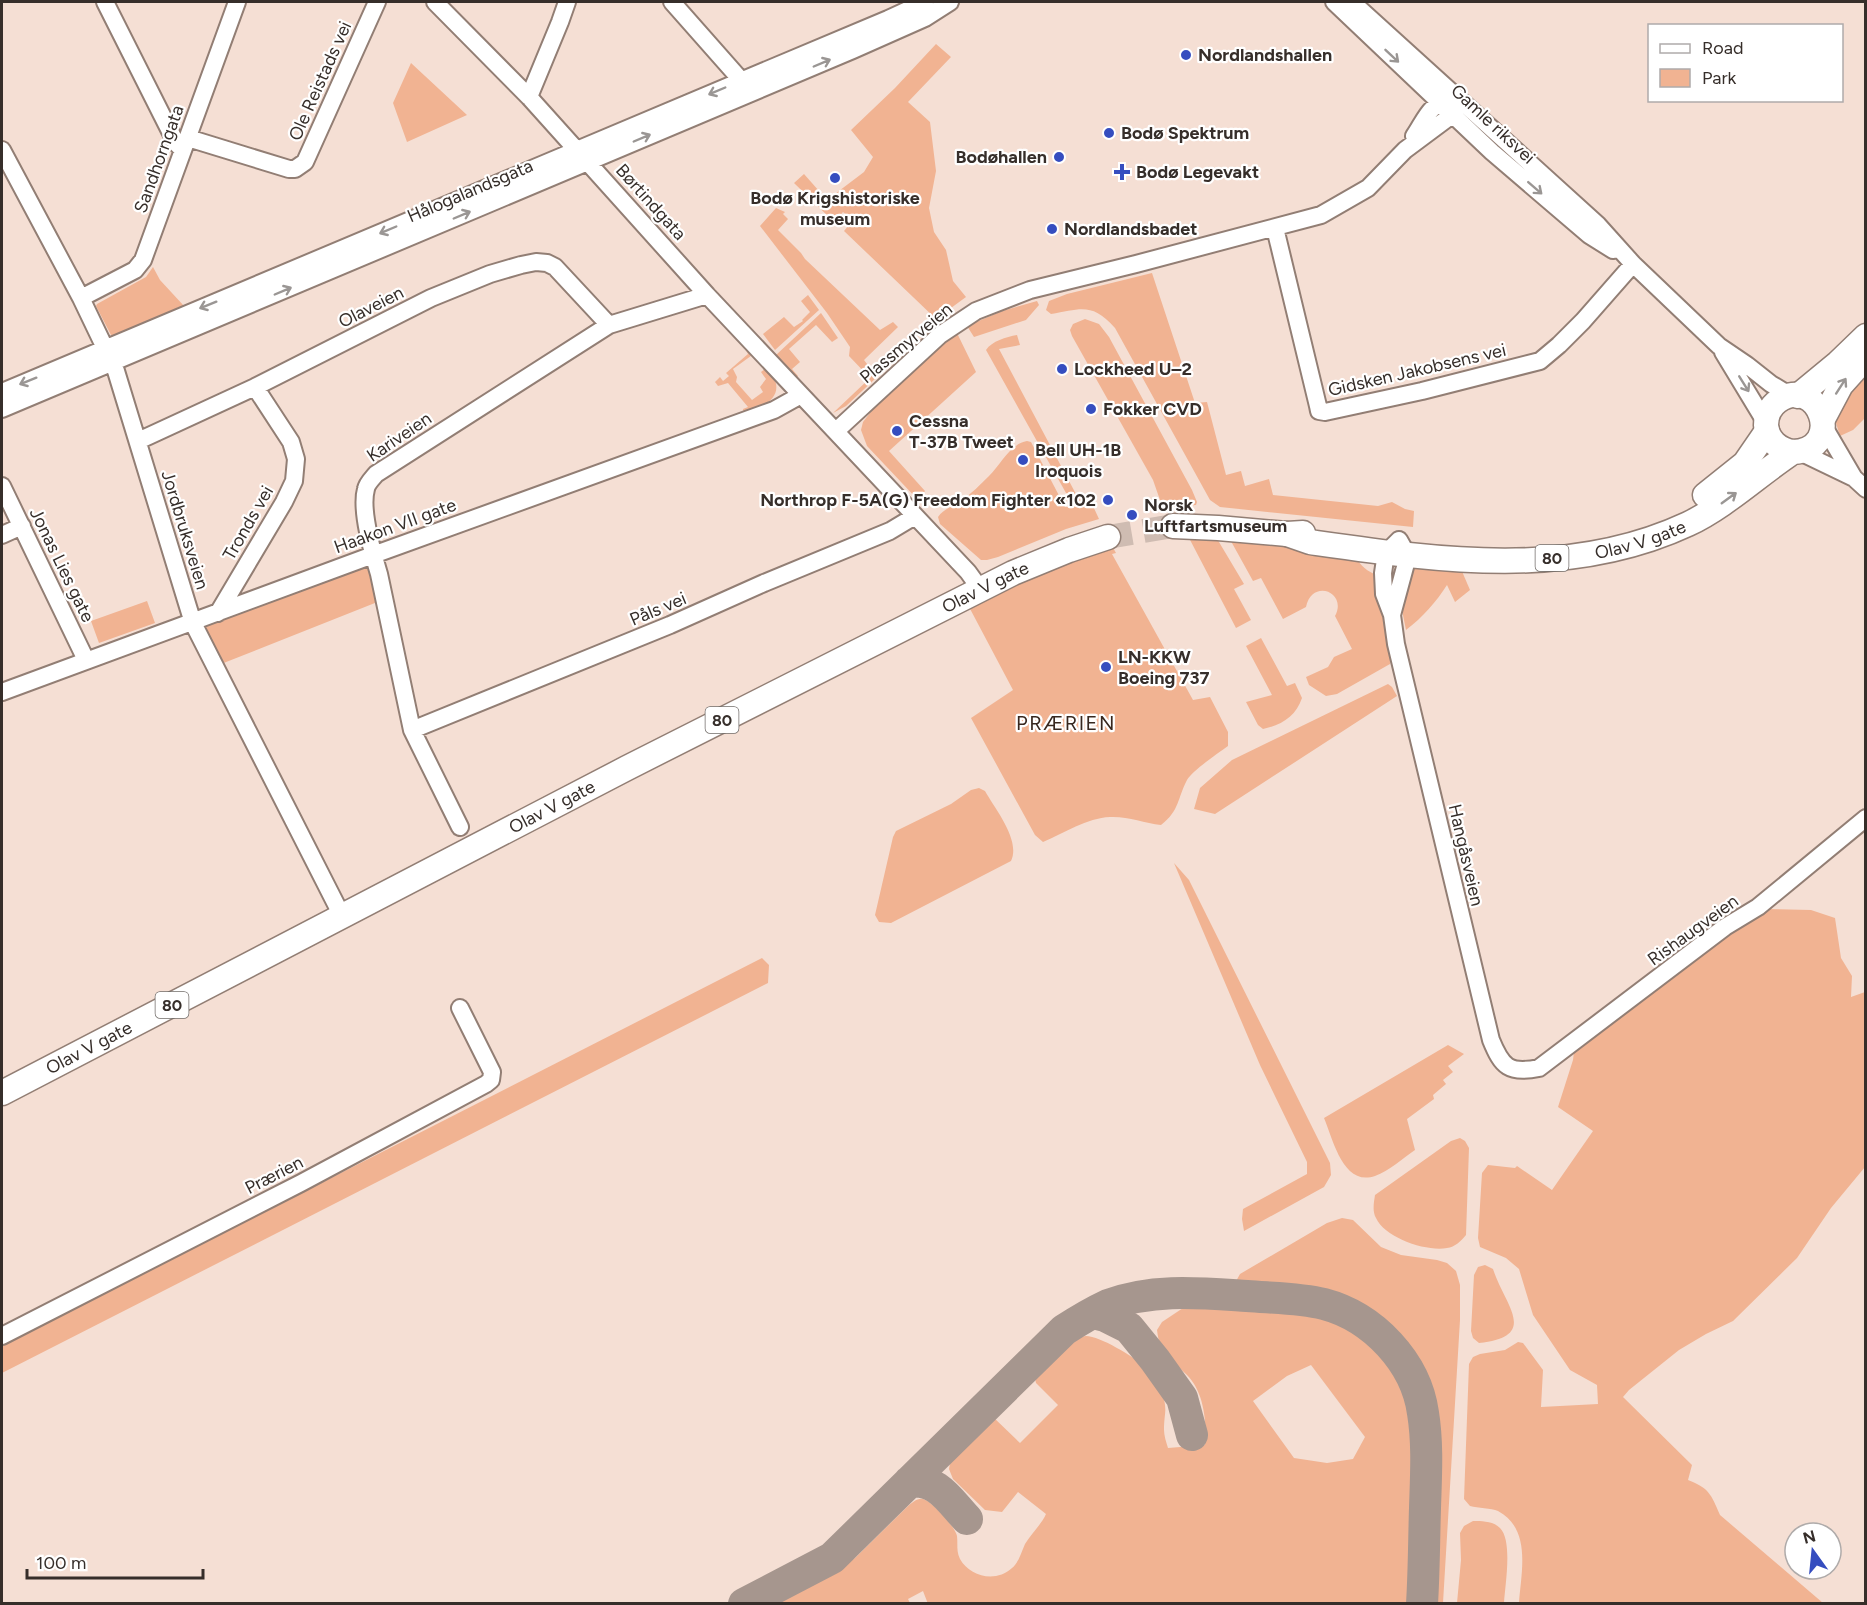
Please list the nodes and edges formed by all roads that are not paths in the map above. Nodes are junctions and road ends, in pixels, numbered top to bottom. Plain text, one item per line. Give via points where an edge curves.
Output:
1 (105, 2) edge
2 (237, 2) edge
3 (377, 2) edge
4 (435, 2) edge
5 (567, 2) edge
6 (672, 2) edge
7 (925, 2) edge
8 (950, 2) edge
9 (1334, 2) edge
10 (1352, 2) edge
11 (746, 86) junction
12 (529, 97) junction
13 (1440, 101) junction
14 (1454, 107) junction
15 (185, 144) junction
16 (2, 150) edge
17 (1406, 150) junction
18 (583, 155) junction
19 (1275, 228) junction
20 (1634, 264) junction
21 (708, 295) junction
22 (81, 298) junction
23 (609, 325) junction
24 (1866, 336) edge
25 (1719, 346) junction
26 (109, 356) junction
27 (1866, 357) edge
28 (255, 387) junction
29 (2, 392) edge
30 (801, 395) junction
31 (1795, 396) junction
32 (2, 409) edge
33 (1823, 422) junction
34 (1767, 427) junction
35 (836, 431) junction
36 (138, 441) junction
37 (1797, 452) junction
38 (1860, 483) edge
39 (2, 486) edge
40 (915, 516) junction
41 (22, 526) junction
42 (1173, 526) tunnel mouth
43 (2, 535) edge
44 (1108, 537) tunnel mouth
45 (1398, 550) junction
46 (373, 555) junction
47 (981, 590) junction
48 (218, 613) junction
49 (193, 623) junction
50 (86, 660) junction
51 (2, 692) edge
52 (412, 730) junction
53 (1866, 818) edge
54 (460, 827) dead end
55 (342, 916) junction
56 (460, 1008) dead end
57 (1539, 1068) joint
58 (2, 1093) edge
59 (2, 1336) edge

1 - 15 street via 176,143
2 - 15 street, Sandhorngata
3 - 15 street, Ole Reistads vei via 301,166 289,169
4 - 12 street, Børtindgata
5 - 12 street
6 - 11 street
7 - 11 street, Hålogalandsgata
11 -> 8 street, Hålogalandsgata via 916,22
9 -> 13 street, Gamle riksvei
10 - 14 street, Gamle riksvei
11 - 18 street, Hålogalandsgata
12 - 18 street, Børtindgata
13 - 14 street, Gamle riksvei
13 - 17 street, Plassmyrveien
14 - 17 street, Plassmyrveien
14 - 20 street, Gamle riksvei via 1589,235
15 - 22 street, Sandhorngata via 143,260 135,270
16 - 22 street, Jordbruksveien
17 - 19 street, Plassmyrveien via 1368,188 1322,215
18 - 21 street, Børtindgata
18 - 26 street, Hålogalandsgata
19 - 20 street, Gidsken Jakobsens vei via 1319,411 1325,412 1540,361 1583,321
19 - 35 street, Plassmyrveien via 1030,290 976,311 940,335
20 - 25 street, Gamle riksvei
21 - 23 street, Kariveien
21 - 30 street, Børtindgata
22 - 26 street, Jordbruksveien
23 - 28 street, Olaveien via 555,267 536,262 490,274 431,298
23 - 46 street, Kariveien via 376,474 369,481 364,502
24 - 31 highway, Olav V gate / 80
25 - 31 street, Gamle riksvei via 1771,384
25 -> 34 street, Gamle riksvei
26 -> 29 street, Hålogalandsgata
26 - 32 street, Hålogalandsgata
26 - 36 street, Jordbruksveien
33 -> 27 highway, Olav V gate / 80 via 1841,385
28 - 36 street, Olaveien
28 - 48 street, Tronds vei via 291,442 296,459 294,481
30 - 35 street, Børtindgata
30 - 46 street, Haakon VII gate via 764,414
31 - 33 highway via 1816,405
31 - 34 highway, Olav V gate / 80 via 1774,405 1767,416
33 - 37 highway, Olav V gate / 80 via 1815,444
33 - 38 street
34 - 37 highway via 1777,446
34 - 45 highway, Olav V gate / 80 via 1745,462 1705,495 1630,532 1590,542 1542,547
35 - 40 street
36 - 49 street, Jordbruksveien
37 - 38 street
45 -> 37 highway, Olav V gate / 80 via 1458,561 1515,561 1634,544 1689,524
39 - 41 street, Jonas Lies gate
40 - 47 street
40 - 52 street, Påls vei via 890,531 670,625
41 - 43 street
41 - 50 street, Jonas Lies gate
42 - 45 highway, Olav V gate / 80 via 1287,534 1311,543
44 - 47 highway, Olav V gate / 80 via 1040,561
45 - 57 street, Hangåsveien via 1383,573 1384,594 1491,1040 1506,1067 1522,1072
46 - 48 street, Haakon VII gate
46 - 52 street, Kariveien
47 - 55 highway, Olav V gate / 80
48 - 49 street, Haakon VII gate
49 - 50 street, Haakon VII gate
49 - 55 street, Jordbruksveien
50 - 51 street, Haakon VII gate
52 - 54 street, Kariveien
53 - 57 street, Rishaugveien via 1758,907 1725,927
55 - 58 highway, Olav V gate / 80
56 - 59 street, Prærien via 492,1072 486,1084 301,1184

